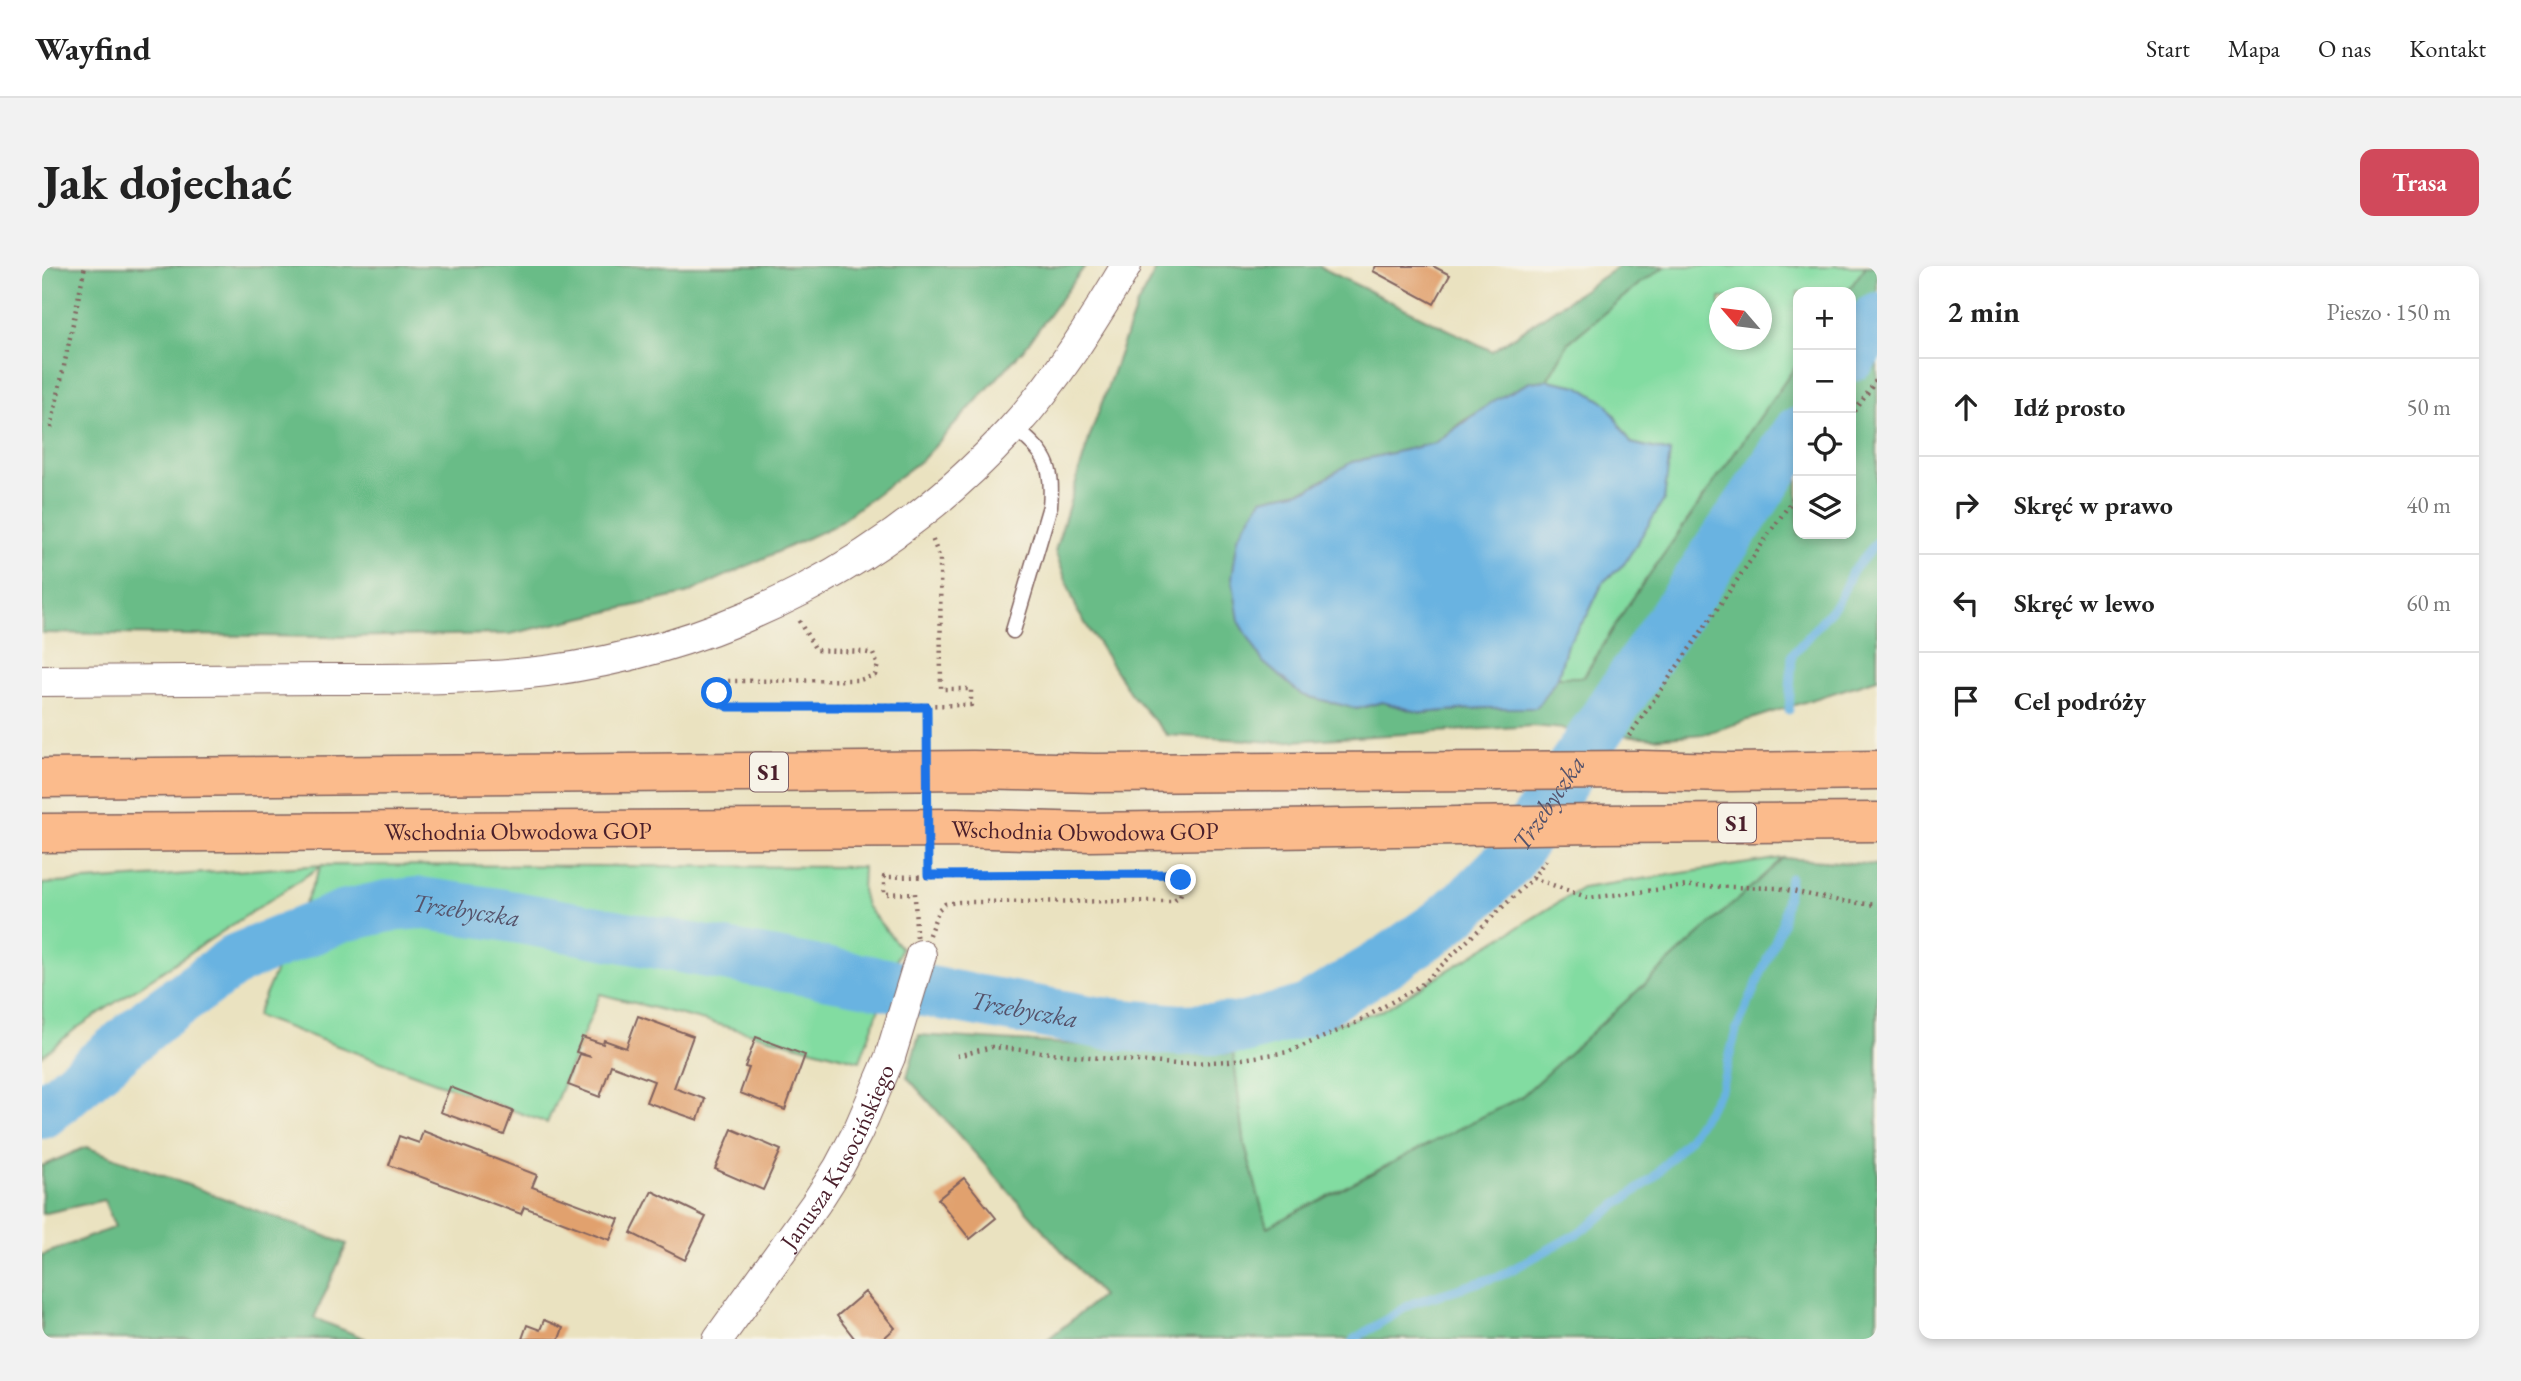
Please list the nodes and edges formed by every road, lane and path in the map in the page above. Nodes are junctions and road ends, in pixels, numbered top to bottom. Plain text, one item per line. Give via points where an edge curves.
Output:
1 (85, 266) edge
2 (1126, 266) edge
3 (1877, 379) edge
4 (1854, 413) edge
5 (1014, 427) junction
6 (51, 428) dead end
7 (1793, 500) edge
8 (928, 532) dead end
9 (796, 615) dead end
10 (1013, 632) dead end
11 (42, 681) edge
12 (927, 707) junction
13 (1631, 757) junction
14 (1877, 770) edge
15 (42, 778) edge
16 (1877, 822) edge
17 (42, 833) edge
18 (1548, 856) dead end
19 (928, 875) junction
20 (1533, 878) junction
21 (1877, 905) edge
22 (915, 922) dead end
23 (920, 955) joint
24 (957, 1056) dead end
25 (718, 1339) edge

1 - 6 path
2 - 5 street via 1079,343
3 - 4 path
5 - 10 lane via 1045,459 1052,488 1051,506
5 - 11 street via 931,506 861,556 763,609 643,652 546,671 487,676
7 - 13 path
8 - 12 path via 940,559 941,689 971,689 971,705
9 - 12 path via 816,650 875,656 875,675 860,680 727,681 718,688 720,703 728,707
12 - 19 path, bridge
13 - 14 highway, S1 via 1731,772
13 - 15 highway, S1, bridge via 1496,771 959,770
16 - 17 highway, Wschodnia Obwodowa GOP / S1, bridge via 1090,832 957,828
18 - 20 path
19 - 22 path via 884,877 884,894 915,893
19 - 23 path via 1169,874 1179,877 1183,887 1172,901 954,902 942,906
20 - 21 path via 1589,898 1687,886 1789,890
20 - 24 path via 1421,985 1352,1025 1287,1052 1177,1063 992,1047
23 - 25 street, Janusza Kusocińskiego via 890,1057 858,1131 839,1167

